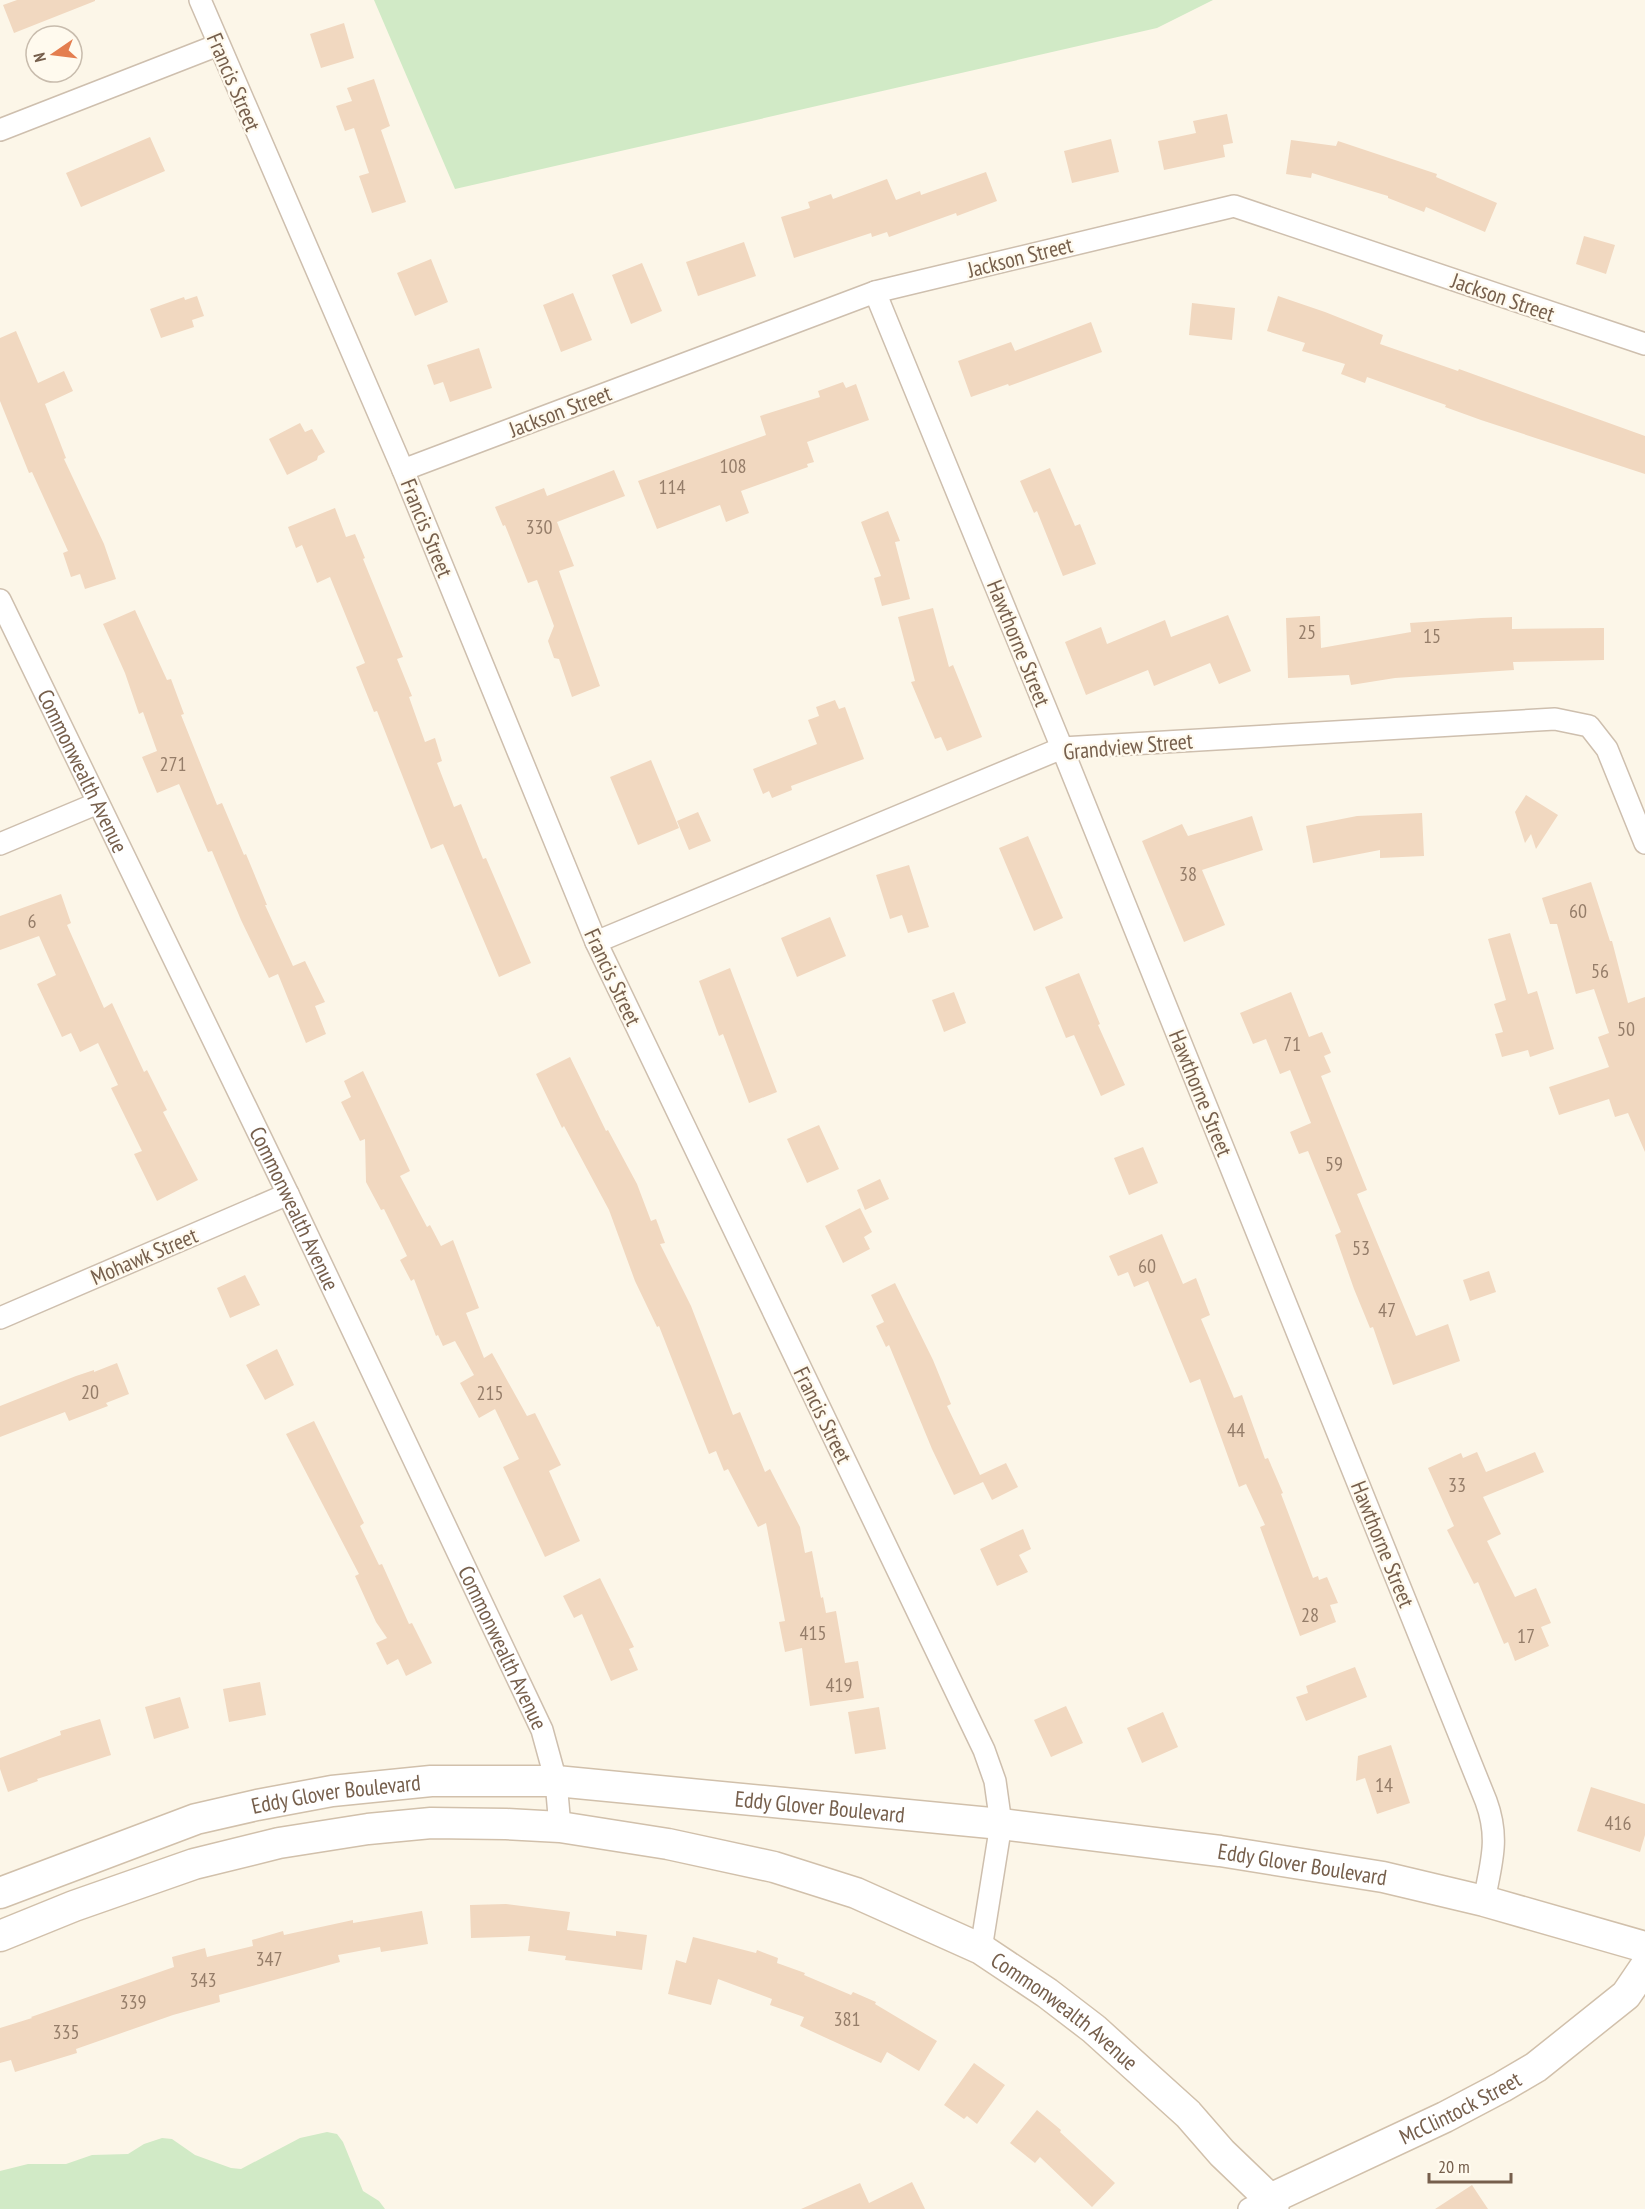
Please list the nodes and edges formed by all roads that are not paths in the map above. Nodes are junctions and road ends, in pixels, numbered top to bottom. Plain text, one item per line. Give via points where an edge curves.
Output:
1 (200, 0) edge
2 (218, 45) junction
3 (0, 130) edge
4 (875, 292) junction
5 (1645, 344) edge
6 (404, 470) junction
7 (0, 600) edge
8 (1062, 748) junction
9 (98, 803) junction
10 (1645, 843) edge
11 (0, 844) edge
12 (596, 942) junction
13 (288, 1194) junction
14 (0, 1318) edge
15 (556, 1781) junction
16 (1001, 1824) junction
17 (560, 1827) junction
18 (100, 1854) junction
19 (807, 1878) joint
20 (114, 1892) junction
21 (0, 1893) edge
22 (1484, 1901) junction
23 (0, 1936) edge
24 (1645, 1947) edge
25 (981, 1949) junction
26 (1645, 1967) edge
27 (1635, 1999) edge
28 (1266, 2206) edge

1 - 2 street, Francis Street
2 - 3 street
2 - 6 street, Francis Street
4 - 5 street, Jackson Street via 1234,206
4 - 6 street, Jackson Street
4 - 8 street, Hawthorne Street
6 - 12 street, Francis Street
7 - 9 street, Commonwealth Avenue
8 - 10 street, Grandview Street via 1555,719 1590,726 1607,749
8 - 12 street, Grandview Street
8 - 22 street, Hawthorne Street via 1486,1801 1495,1834
9 - 11 street
9 - 13 street, Commonwealth Avenue
12 - 16 street, Francis Street via 984,1750 995,1781
13 - 14 street, Mohawk Street
13 - 15 street, Commonwealth Avenue via 542,1730
15 - 16 street, Eddy Glover Boulevard
15 - 17 street, Commonwealth Avenue
15 - 18 street, Eddy Glover Boulevard via 431,1781 332,1791 196,1819
16 - 22 street, Eddy Glover Boulevard via 1231,1852 1383,1877
16 - 25 street, Francis Street
17 - 19 street, Eddy Glover Boulevard via 668,1844
17 - 20 street, Eddy Glover Boulevard via 431,1823 368,1829 279,1842 195,1864
18 - 20 street
18 - 21 street, Eddy Glover Boulevard
19 - 25 street, Commonwealth Avenue via 856,1893
20 - 23 street, Eddy Glover Boulevard
22 - 24 street, Eddy Glover Boulevard
25 - 28 street, Commonwealth Avenue via 1047,1993 1146,2075
26 - 27 street, McClintock Street
27 - 28 street, McClintock Street via 1502,2087

